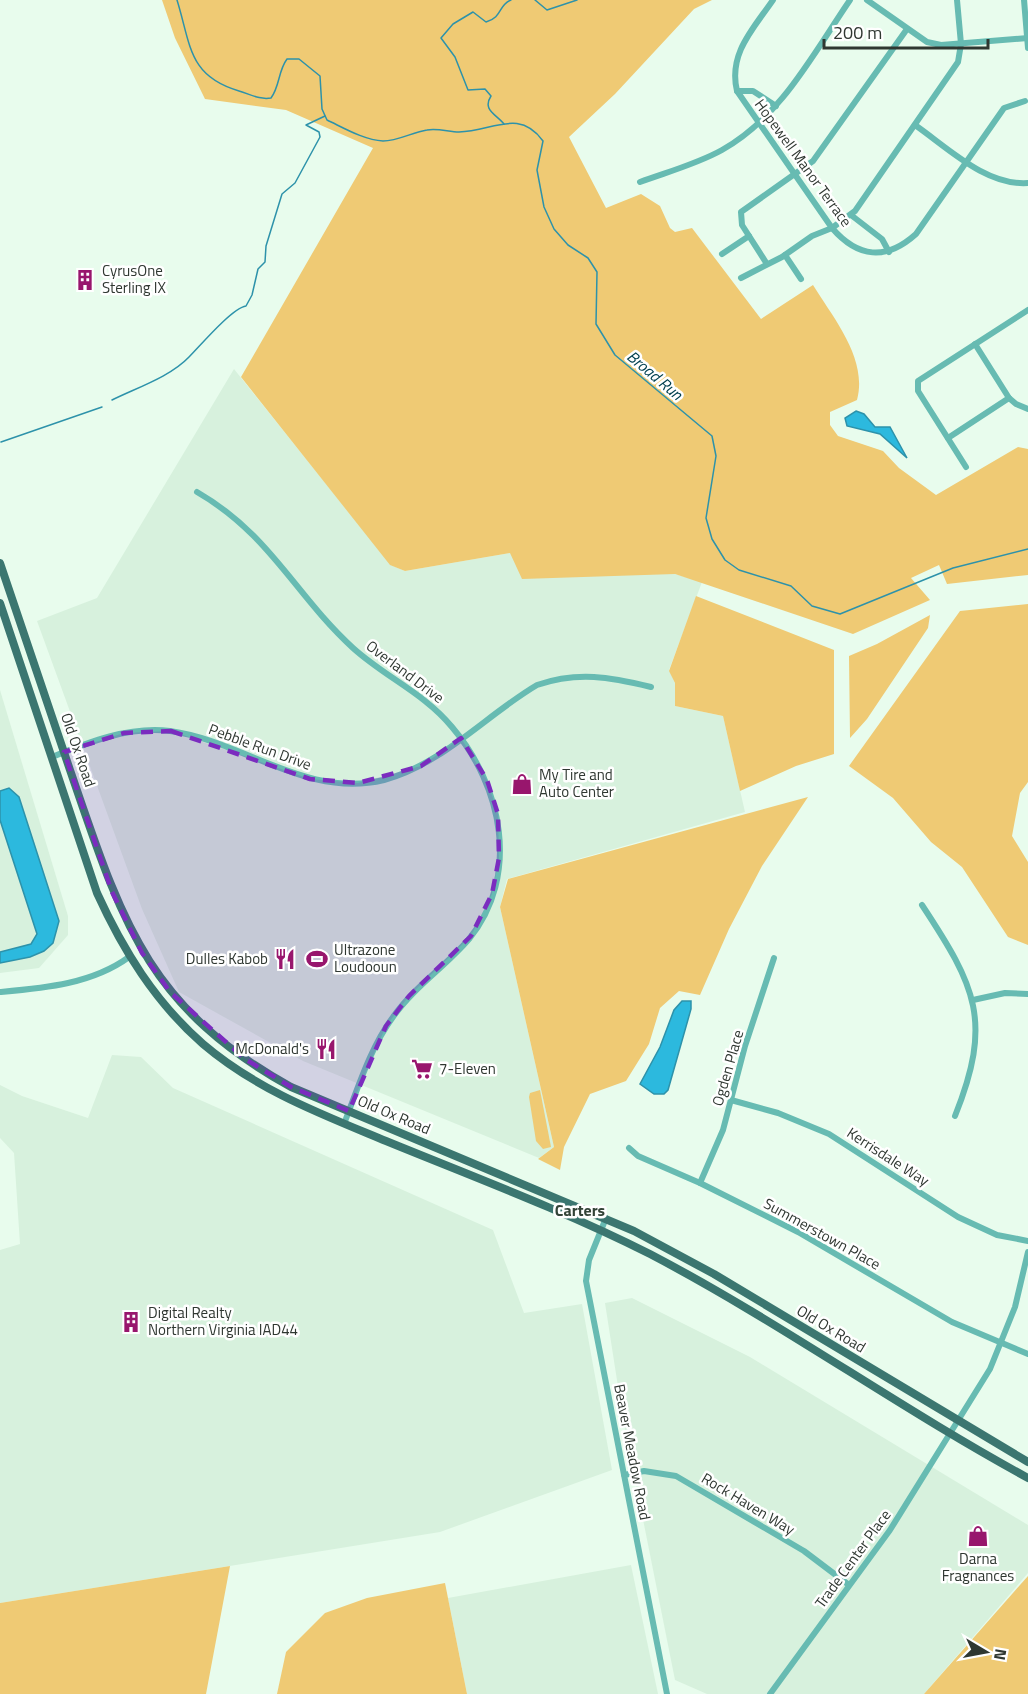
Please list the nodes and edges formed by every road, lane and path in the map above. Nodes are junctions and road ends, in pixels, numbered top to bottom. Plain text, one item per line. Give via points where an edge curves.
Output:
1 (773, 0) edge
2 (850, 0) edge
3 (867, 0) edge
4 (957, 0) edge
5 (1024, 0) edge
6 (907, 29) junction
7 (1027, 38) edge
8 (961, 44) junction
9 (1028, 48) edge
10 (737, 91) junction
11 (1025, 101) dead end
12 (776, 106) junction
13 (759, 124) junction
14 (915, 125) junction
15 (967, 161) junction
16 (794, 175) junction
17 (640, 182) dead end
18 (1028, 183) edge
19 (851, 214) junction
20 (832, 228) junction
21 (749, 236) junction
22 (889, 252) junction
23 (722, 255) dead end
24 (785, 255) junction
25 (767, 264) junction
26 (741, 278) dead end
27 (801, 279) dead end
28 (1028, 310) edge
29 (975, 344) junction
30 (1009, 398) junction
31 (1028, 408) edge
32 (948, 438) junction
33 (966, 467) dead end
34 (197, 492) dead end
35 (0, 563) edge
36 (0, 603) edge
37 (651, 687) dead end
38 (461, 738) junction
39 (64, 752) junction
40 (52, 757) junction
41 (922, 905) dead end
42 (129, 957) junction
43 (774, 958) dead end
44 (0, 992) edge
45 (1028, 994) edge
46 (973, 1000) junction
47 (731, 1100) junction
48 (349, 1111) junction
49 (955, 1116) dead end
50 (344, 1124) junction
51 (629, 1148) dead end
52 (700, 1183) junction
53 (606, 1218) junction
54 (601, 1231) junction
55 (1028, 1241) edge
56 (1028, 1252) edge
57 (1002, 1344) junction
58 (1028, 1354) edge
59 (958, 1421) junction
60 (949, 1433) junction
61 (1028, 1462) edge
62 (624, 1475) junction
63 (1028, 1478) edge
64 (849, 1585) junction
65 (667, 1694) edge
66 (770, 1694) edge

1 - 10 street, Hopewell Manor Terrace via 737,56
2 - 12 street
3 - 6 street
4 - 8 street
5 - 7 street
6 - 8 street via 927,42
6 - 16 street via 819,154
7 - 8 street
7 - 9 street
8 - 14 street via 958,62
10 - 12 street via 753,90
10 - 13 street, Hopewell Manor Terrace
11 - 15 street via 1004,108
12 - 13 street
13 - 16 street, Hopewell Manor Terrace
13 - 17 street via 714,154
14 - 15 street
14 - 19 street
15 - 18 street via 999,180
15 - 22 street via 916,234
16 - 20 street, Hopewell Manor Terrace
16 - 21 street via 741,212 740,221
19 - 20 street
19 - 22 street via 882,238
20 - 22 street, Hopewell Manor Terrace via 860,250
20 - 24 street via 812,236
21 - 23 street
21 - 25 street
24 - 25 street
24 - 27 street
25 - 26 street
28 - 29 street
29 - 30 street
29 - 32 street via 917,383 918,391
30 - 31 street
30 - 32 street
32 - 33 street
34 - 38 street, Overland Drive via 255,534 341,636 366,659 428,702
35 - 39 main road, Old Ox Road
36 - 40 main road, Old Ox Road
37 - 38 street, Pebble Run Drive via 606,676 558,678 537,685
38 - 39 street, Pebble Run Drive via 414,769 358,783 309,779 171,731 124,733
38 - 48 street, Overland Drive via 487,780 498,814 499,858 492,894 471,936 409,996 386,1026
39 - 40 street, Pebble Run Drive
39 - 48 main road, Old Ox Road via 112,892 142,952 170,992 245,1059 291,1087
40 - 42 main road, Old Ox Road via 98,893
41 - 46 street via 954,957
42 - 44 street via 103,974 85,980
42 - 50 main road, Old Ox Road via 183,1025 228,1064 264,1087
43 - 47 street, Ogden Place
45 - 46 street via 1005,993
46 - 49 street via 977,1027 973,1062
47 - 52 street, Ogden Place via 723,1130
47 - 55 street, Kerrisdale Way via 778,1113 829,1134 968,1222 997,1235
48 - 50 street, Overland Drive
48 - 53 main road, Old Ox Road
50 - 54 main road, Old Ox Road
51 - 52 street, Summerstown Place via 638,1156
52 - 57 street, Summerstown Place via 798,1232 952,1322
53 - 54 street, Beaver Meadow Road
53 - 59 main road, Old Ox Road via 694,1262
54 - 60 main road, Old Ox Road via 741,1304
54 - 62 street, Beaver Meadow Road via 586,1281
56 - 57 street, Trade Center Place
57 - 58 street, Summerstown Place
57 - 59 street, Trade Center Place
59 - 60 street, Trade Center Place
59 - 61 main road, Old Ox Road
60 - 63 main road, Old Ox Road
60 - 64 street, Trade Center Place via 890,1530
62 - 64 street, Rock Haven Way via 644,1471 676,1476 804,1551
62 - 65 street, Beaver Meadow Road
64 - 66 street, Trade Center Place

